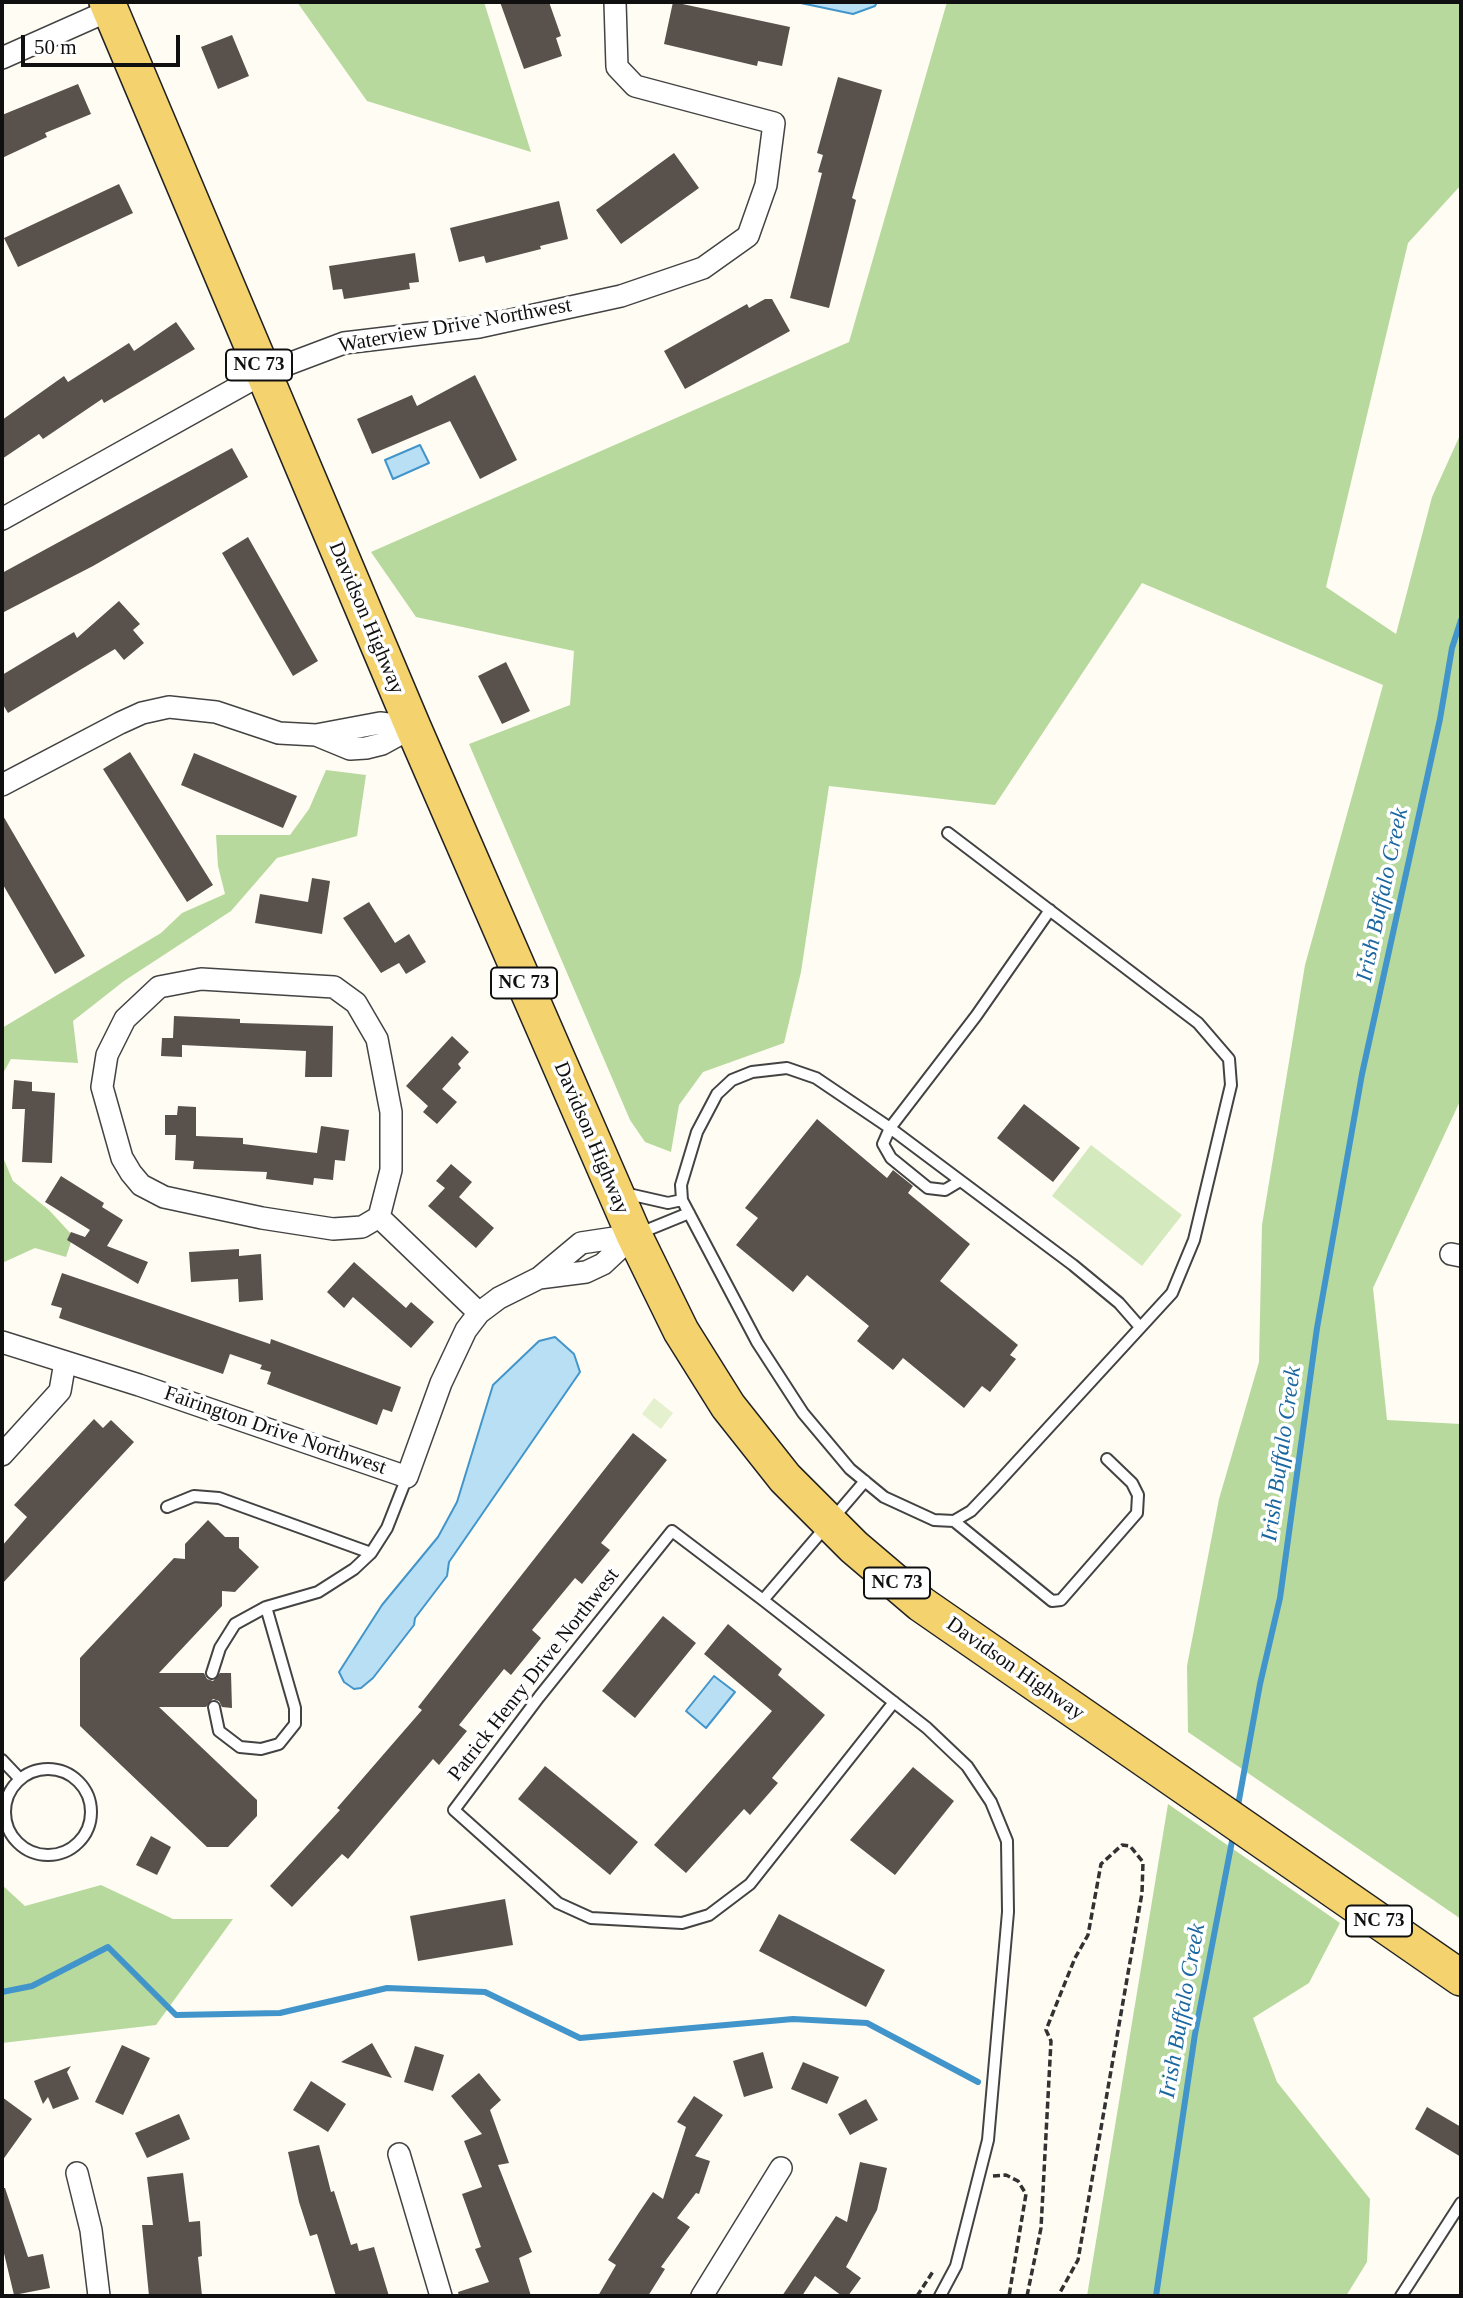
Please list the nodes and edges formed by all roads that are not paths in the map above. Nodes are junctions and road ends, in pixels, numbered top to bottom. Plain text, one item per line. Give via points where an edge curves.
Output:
1 (615, 2) edge
2 (108, 6) edge
3 (2, 58) edge
4 (262, 374) junction
5 (2, 519) edge
6 (413, 727) junction
7 (2, 786) edge
8 (948, 833) dead end
9 (1050, 911) junction
10 (890, 1128) junction
11 (960, 1181) junction
12 (614, 1190) junction
13 (682, 1200) junction
14 (689, 1213) junction
15 (379, 1217) junction
16 (634, 1236) junction
17 (479, 1314) junction
18 (1140, 1327) junction
19 (2, 1342) edge
20 (65, 1362) junction
21 (2, 1455) edge
22 (1107, 1459) dead end
23 (407, 1477) junction
24 (865, 1481) junction
25 (167, 1507) dead end
26 (954, 1521) junction
27 (828, 1522) junction
28 (371, 1553) junction
29 (763, 1600) junction
30 (266, 1606) junction
31 (212, 1673) dead end
32 (894, 1702) junction
33 (214, 1707) dead end
34 (2, 1760) edge
35 (20, 1779) junction
36 (1461, 1978) edge
37 (399, 2154) dead end
38 (781, 2168) dead end
39 (77, 2173) dead end
40 (1461, 2203) edge
41 (99, 2296) edge
42 (441, 2296) edge
43 (702, 2296) edge
44 (940, 2296) edge
45 (1401, 2296) edge

1 - 4 street, Waterview Drive Northwest via 617,67 635,86 774,123 766,185 748,236 703,268 621,296 479,327 344,343
2 - 3 street
2 - 4 main road, Davidson Highway / NC 73
4 - 5 street
4 - 6 main road, Davidson Highway / NC 73
6 - 7 street via 382,744 350,749 316,735 279,733 216,712 169,707 120,723
6 - 12 main road, Davidson Highway / NC 73
8 - 9 lane
9 - 10 lane
9 - 18 lane via 1198,1023 1229,1059 1231,1085 1194,1240 1172,1293
10 - 11 lane
10 - 11 lane via 883,1144 891,1158 918,1181 945,1190
10 - 13 lane via 816,1078 787,1069 752,1072 732,1080 717,1094 697,1132 681,1185
11 - 18 lane via 1119,1303
12 - 13 lane via 668,1203
12 - 16 main road, Davidson Highway / NC 73
13 - 14 lane
14 - 16 lane
14 - 24 lane via 757,1342 790,1392 850,1469
15 - 15 street via 362,1227 334,1229 164,1197 141,1185 122,1158 102,1087 107,1055 125,1019 159,987 201,979 334,987 356,1003 377,1039 391,1112 391,1170
15 - 17 street
16 - 17 street, Fairington Drive Northwest via 581,1243 539,1278
16 - 27 main road, Davidson Highway / NC 73 via 681,1331 728,1406 785,1478
17 - 23 street, Fairington Drive Northwest via 440,1383
18 - 26 lane via 993,1489
19 - 20 street, Fairington Drive Northwest
20 - 21 street via 60,1391
20 - 23 street, Fairington Drive Northwest
22 - 26 lane via 1132,1483 1139,1504 1132,1521 1061,1600 1052,1601
23 - 28 lane via 387,1528
24 - 26 lane via 884,1497 934,1520
24 - 27 lane
25 - 28 lane via 194,1496 219,1498
27 - 29 lane
27 - 36 main road, Davidson Highway / NC 73 via 921,1604
28 - 30 lane via 318,1592
29 - 32 lane, Patrick Henry Drive Northwest
29 - 32 lane, Patrick Henry Drive Northwest via 672,1531 454,1810 558,1903 591,1918 682,1923 709,1915 750,1884
30 - 31 lane via 236,1624 219,1648
30 - 33 lane via 295,1708 295,1724 279,1744 240,1748 219,1731
32 - 44 lane via 967,1766 991,1802 1007,1842 1008,1912 988,2140 956,2266
34 - 35 lane
35 - 35 lane via 8,1794 4,1816 12,1838 30,1852 52,1856 74,1848 88,1830 92,1808 84,1786 66,1772 44,1768
37 - 42 street
38 - 43 street
39 - 41 street via 93,2242
40 - 45 lane

